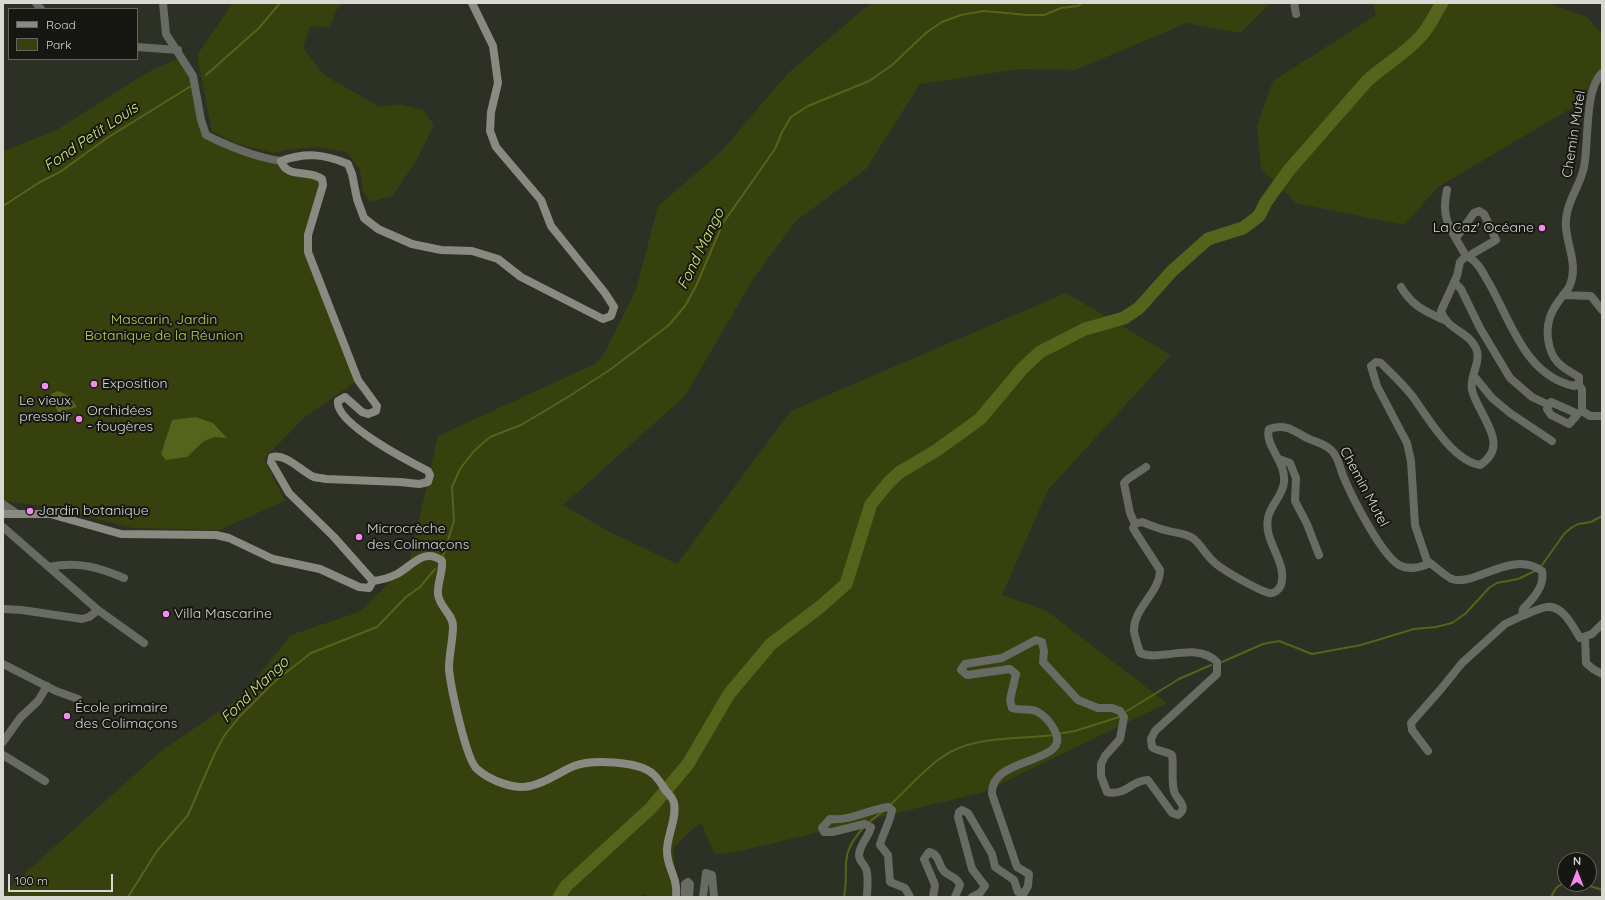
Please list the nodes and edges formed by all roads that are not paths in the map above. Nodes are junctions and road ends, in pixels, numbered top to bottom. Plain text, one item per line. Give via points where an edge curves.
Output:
1 (163, 3) edge
2 (472, 3) edge
3 (1294, 3) edge
4 (1296, 14) dead end
5 (138, 48) edge
6 (178, 50) junction
7 (1602, 73) edge
8 (281, 161) junction
9 (1447, 190) dead end
10 (1456, 238) junction
11 (1468, 257) junction
12 (1454, 282) junction
13 (1401, 287) dead end
14 (1563, 296) junction
15 (1602, 310) edge
16 (1444, 320) junction
17 (1474, 376) junction
18 (1578, 384) junction
19 (1549, 405) dead end
20 (1602, 416) edge
21 (1552, 441) dead end
22 (1279, 459) junction
23 (1146, 467) dead end
24 (3, 504) edge
25 (16, 513) junction
26 (3, 514) edge
27 (1135, 524) junction
28 (3, 527) edge
29 (1319, 555) dead end
30 (1427, 561) junction
31 (49, 567) junction
32 (124, 578) dead end
33 (372, 581) junction
34 (3, 609) edge
35 (98, 610) junction
36 (1522, 616) junction
37 (1602, 624) edge
38 (1585, 637) junction
39 (144, 643) dead end
40 (3, 664) edge
41 (1602, 674) edge
42 (47, 686) junction
43 (78, 699) dead end
44 (3, 742) edge
45 (1428, 751) dead end
46 (3, 755) edge
47 (45, 781) dead end
48 (676, 897) edge
49 (685, 897) edge
50 (690, 897) edge
51 (703, 897) edge
52 (714, 897) edge
53 (866, 897) edge
54 (910, 897) edge
55 (933, 897) edge
56 (955, 897) edge
57 (972, 897) edge

1 - 6 street via 166,34
2 - 8 main road via 493,46 498,83 491,112 490,131 496,147 541,200 551,226 605,293 614,307 611,316 603,319 587,312 521,278 498,259 472,251 441,250 412,244 378,228 364,218 348,164 336,159 308,155 298,155
3 - 4 street
5 - 6 street
6 - 8 street via 193,76 206,135 228,146
7 - 14 street, Chemin Mutel via 1595,85 1588,114 1584,168 1567,213 1574,262 1570,287
8 - 33 main road via 289,172 317,175 322,179 323,184 308,235 308,252 358,380 376,406 376,410 368,414 362,412 345,397 338,401 337,405 354,426 378,444 428,471 430,475 428,482 419,484 326,479 315,477 287,460 272,457 271,462 289,493 334,537
9 - 10 street via 1445,218
10 - 11 street
10 - 11 street via 1474,213 1484,214 1496,240
11 - 12 street via 1460,262
11 - 18 street via 1481,269 1519,343 1531,358 1548,374 1566,384
12 - 16 street via 1441,311
12 - 19 street via 1461,289 1480,328 1510,378 1532,397
13 - 16 street via 1408,300
14 - 15 street via 1591,296
14 - 18 street, Chemin Mutel via 1550,314 1548,340 1553,356 1560,366 1579,377
16 - 17 street via 1472,341 1477,350
17 - 21 street via 1492,398
17 - 30 street via 1472,388 1494,442 1490,459 1480,465 1472,464 1449,445 1412,397 1381,363 1376,362 1371,366 1377,386 1407,443 1411,460 1415,525
18 - 20 street via 1582,389 1582,411 1590,416
22 - 27 street, Chemin Mutel via 1285,472 1284,484 1272,505 1267,526 1282,576 1276,592 1270,593 1260,589 1214,562 1193,538 1142,522
22 - 29 street via 1290,463 1296,478 1295,501
22 - 30 street, Chemin Mutel via 1270,443 1268,433 1269,429 1278,426 1290,428 1326,446 1338,460 1343,478 1360,511 1386,552 1399,565 1410,568 1426,565
23 - 27 street via 1124,483
24 - 25 street
25 - 26 main road
25 - 33 main road via 50,514 120,534 216,535 229,538 273,559 320,569 359,587 370,588
27 - 57 street via 1133,528 1160,570 1156,588 1137,618 1134,629 1140,653 1147,656 1177,652 1202,654 1217,662 1216,674 1155,731 1151,739 1152,747 1156,751 1172,755 1173,788 1175,795 1182,802 1182,812 1178,815 1172,813 1148,780 1136,782 1125,791 1115,794 1107,792 1101,776 1101,764 1120,739 1124,717 1116,709 1098,708 1078,700 1043,662 1042,642 1036,640 1002,658 965,664 961,670 967,675 1010,669 1016,674 1010,700 1012,708 1020,711 1034,710 1042,715 1058,738 1058,744 1052,751 1008,769 997,776 992,786 992,794 1017,867 1029,874 1028,886 1024,893 1018,892 1014,880 995,867 992,854 968,813 962,810 959,812 958,817 972,869 985,886 980,893
28 - 31 street
30 - 36 street via 1452,579 1465,580 1494,569 1523,564 1535,566 1542,571 1543,577 1534,598 1523,609
31 - 32 street via 66,563 100,568
31 - 35 street
33 - 48 main road via 384,580 428,555 436,556 442,561 438,592 442,608 451,617 453,625 451,685 468,751 476,768 491,778 518,787 529,787 575,765 594,762 617,763 653,773 674,801 675,813 667,859 677,882
34 - 35 street via 82,619
35 - 39 street
36 - 38 street via 1546,607 1554,608 1561,611 1580,638
36 - 45 street via 1505,624 1462,663 1411,723 1412,730
37 - 38 street
38 - 41 street via 1586,663
40 - 42 street
42 - 43 street
42 - 44 street via 38,701 20,718
46 - 47 street
49 - 50 street via 685,884 688,882
51 - 52 street via 706,873 712,875
53 - 54 street via 867,870 861,863 859,853 862,843 870,834 871,827 865,824 832,832 824,832 822,828 830,819 842,821 888,807 892,810 891,817 886,824 880,845 888,855 890,882 905,888
55 - 56 street via 935,885 924,859 929,852 937,856 944,872 958,879 960,885

